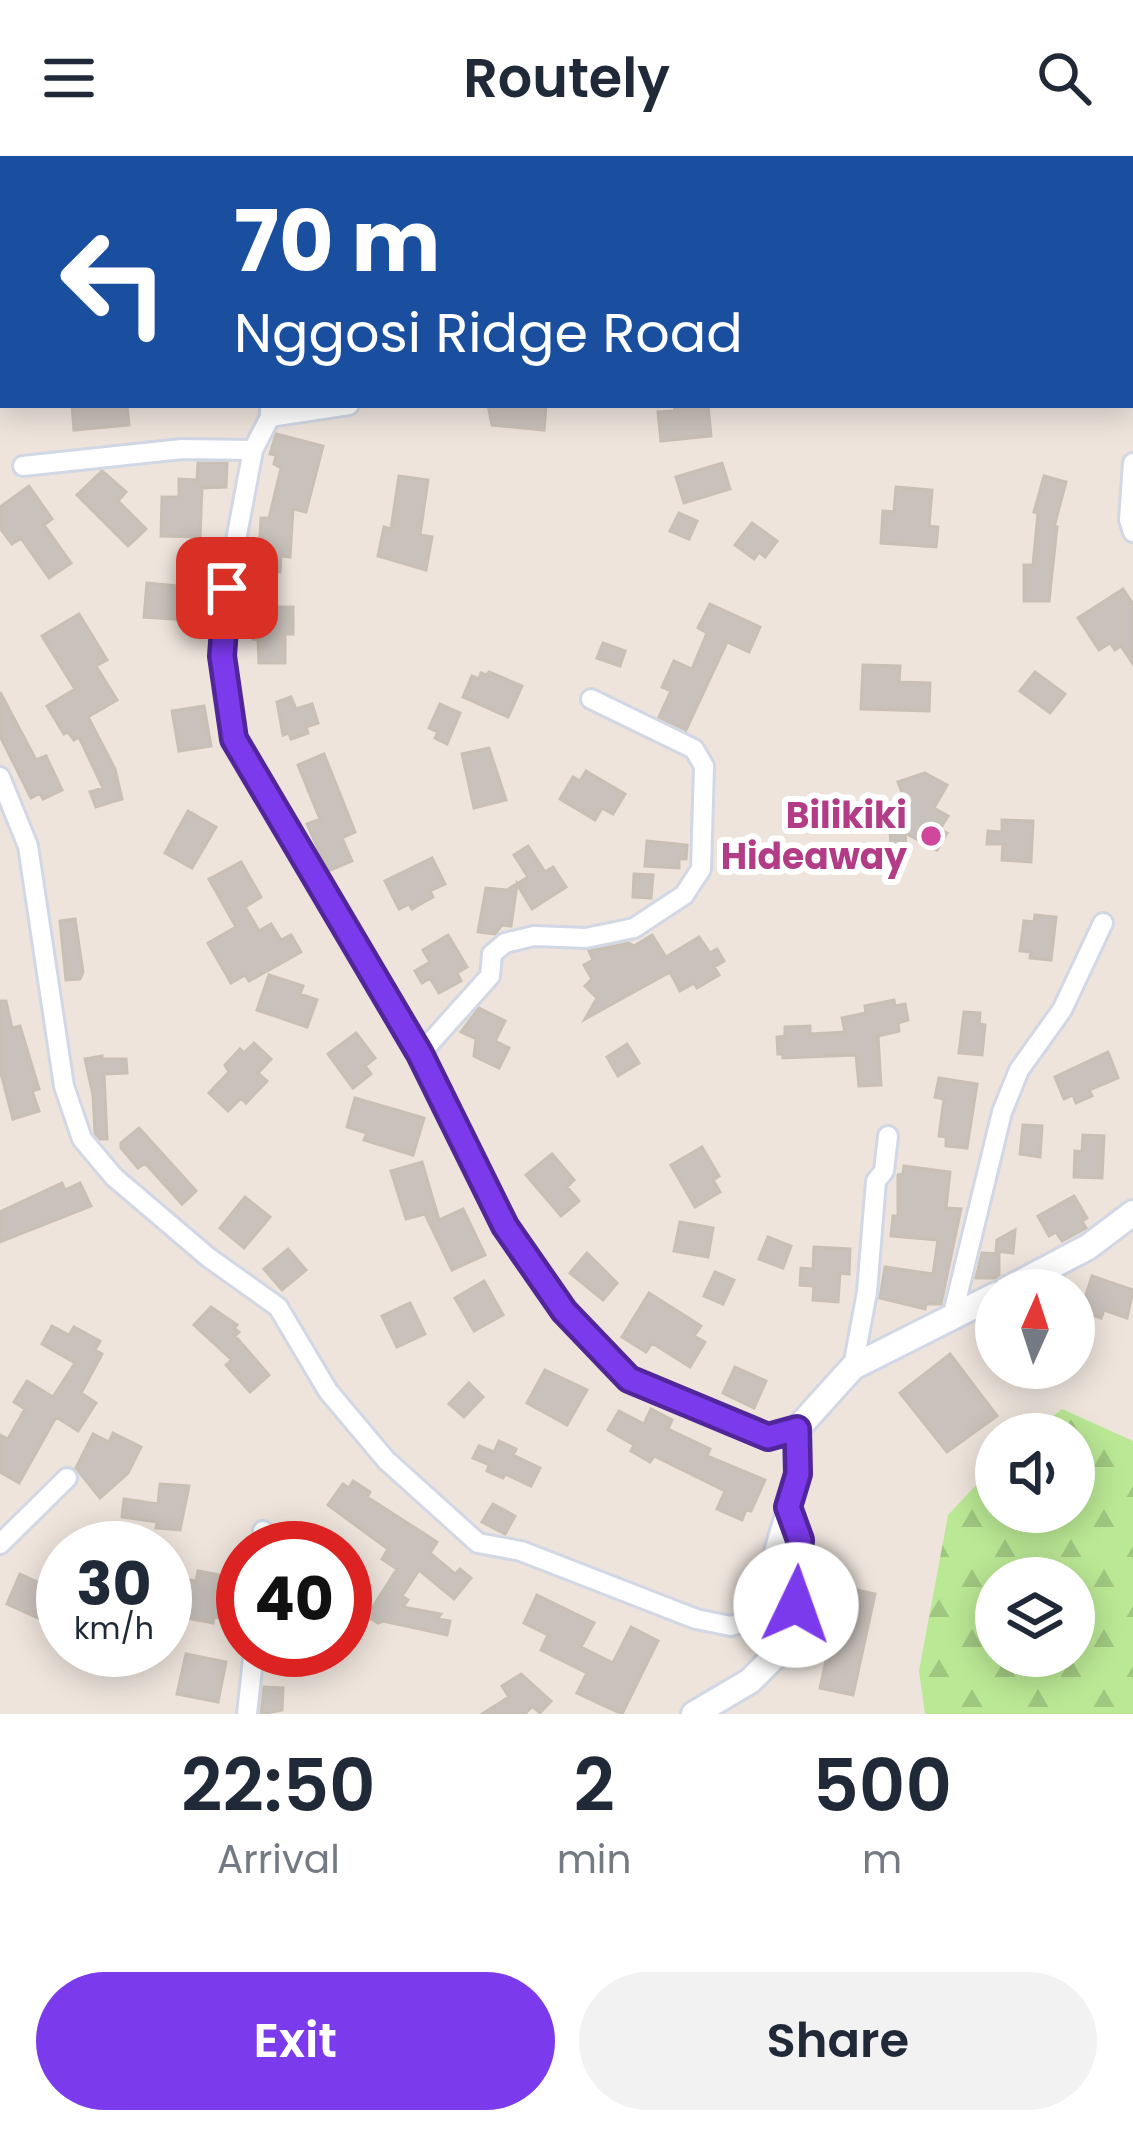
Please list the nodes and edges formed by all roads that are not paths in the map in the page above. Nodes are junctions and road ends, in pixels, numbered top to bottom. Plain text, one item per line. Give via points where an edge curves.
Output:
1 (310, 408) edge
2 (270, 411) edge
3 (253, 450) junction
4 (1133, 463) edge
5 (23, 466) dead end
6 (1133, 532) edge
7 (590, 699) dead end
8 (0, 777) edge
9 (1103, 923) dead end
10 (420, 1054) junction
11 (888, 1136) dead end
12 (1133, 1213) edge
13 (1046, 1269) edge
14 (975, 1306) edge
15 (952, 1318) junction
16 (853, 1367) junction
17 (797, 1429) junction
18 (67, 1478) dead end
19 (788, 1507) junction
20 (0, 1544) edge
21 (251, 1677) edge
22 (247, 1714) edge
23 (694, 1714) edge

1 - 2 street
2 - 3 street
3 - 5 street
3 - 10 street via 222,656 234,739
4 - 6 street
7 - 10 street via 694,749 704,766 701,869 685,895 634,928 505,943 492,954 490,976
8 - 19 street via 28,846 60,1069 82,1139 114,1178 278,1306 328,1391 439,1510 478,1543 731,1626 747,1622 763,1596
9 - 15 street via 1002,1112
10 - 17 street via 505,1226 564,1311 629,1379 768,1437
11 - 16 street
12 - 13 street
14 - 15 street
15 - 16 street
16 - 17 street
17 - 19 street via 798,1474
18 - 20 street
19 - 23 street via 800,1540 796,1605 780,1651 750,1682
21 - 22 street

